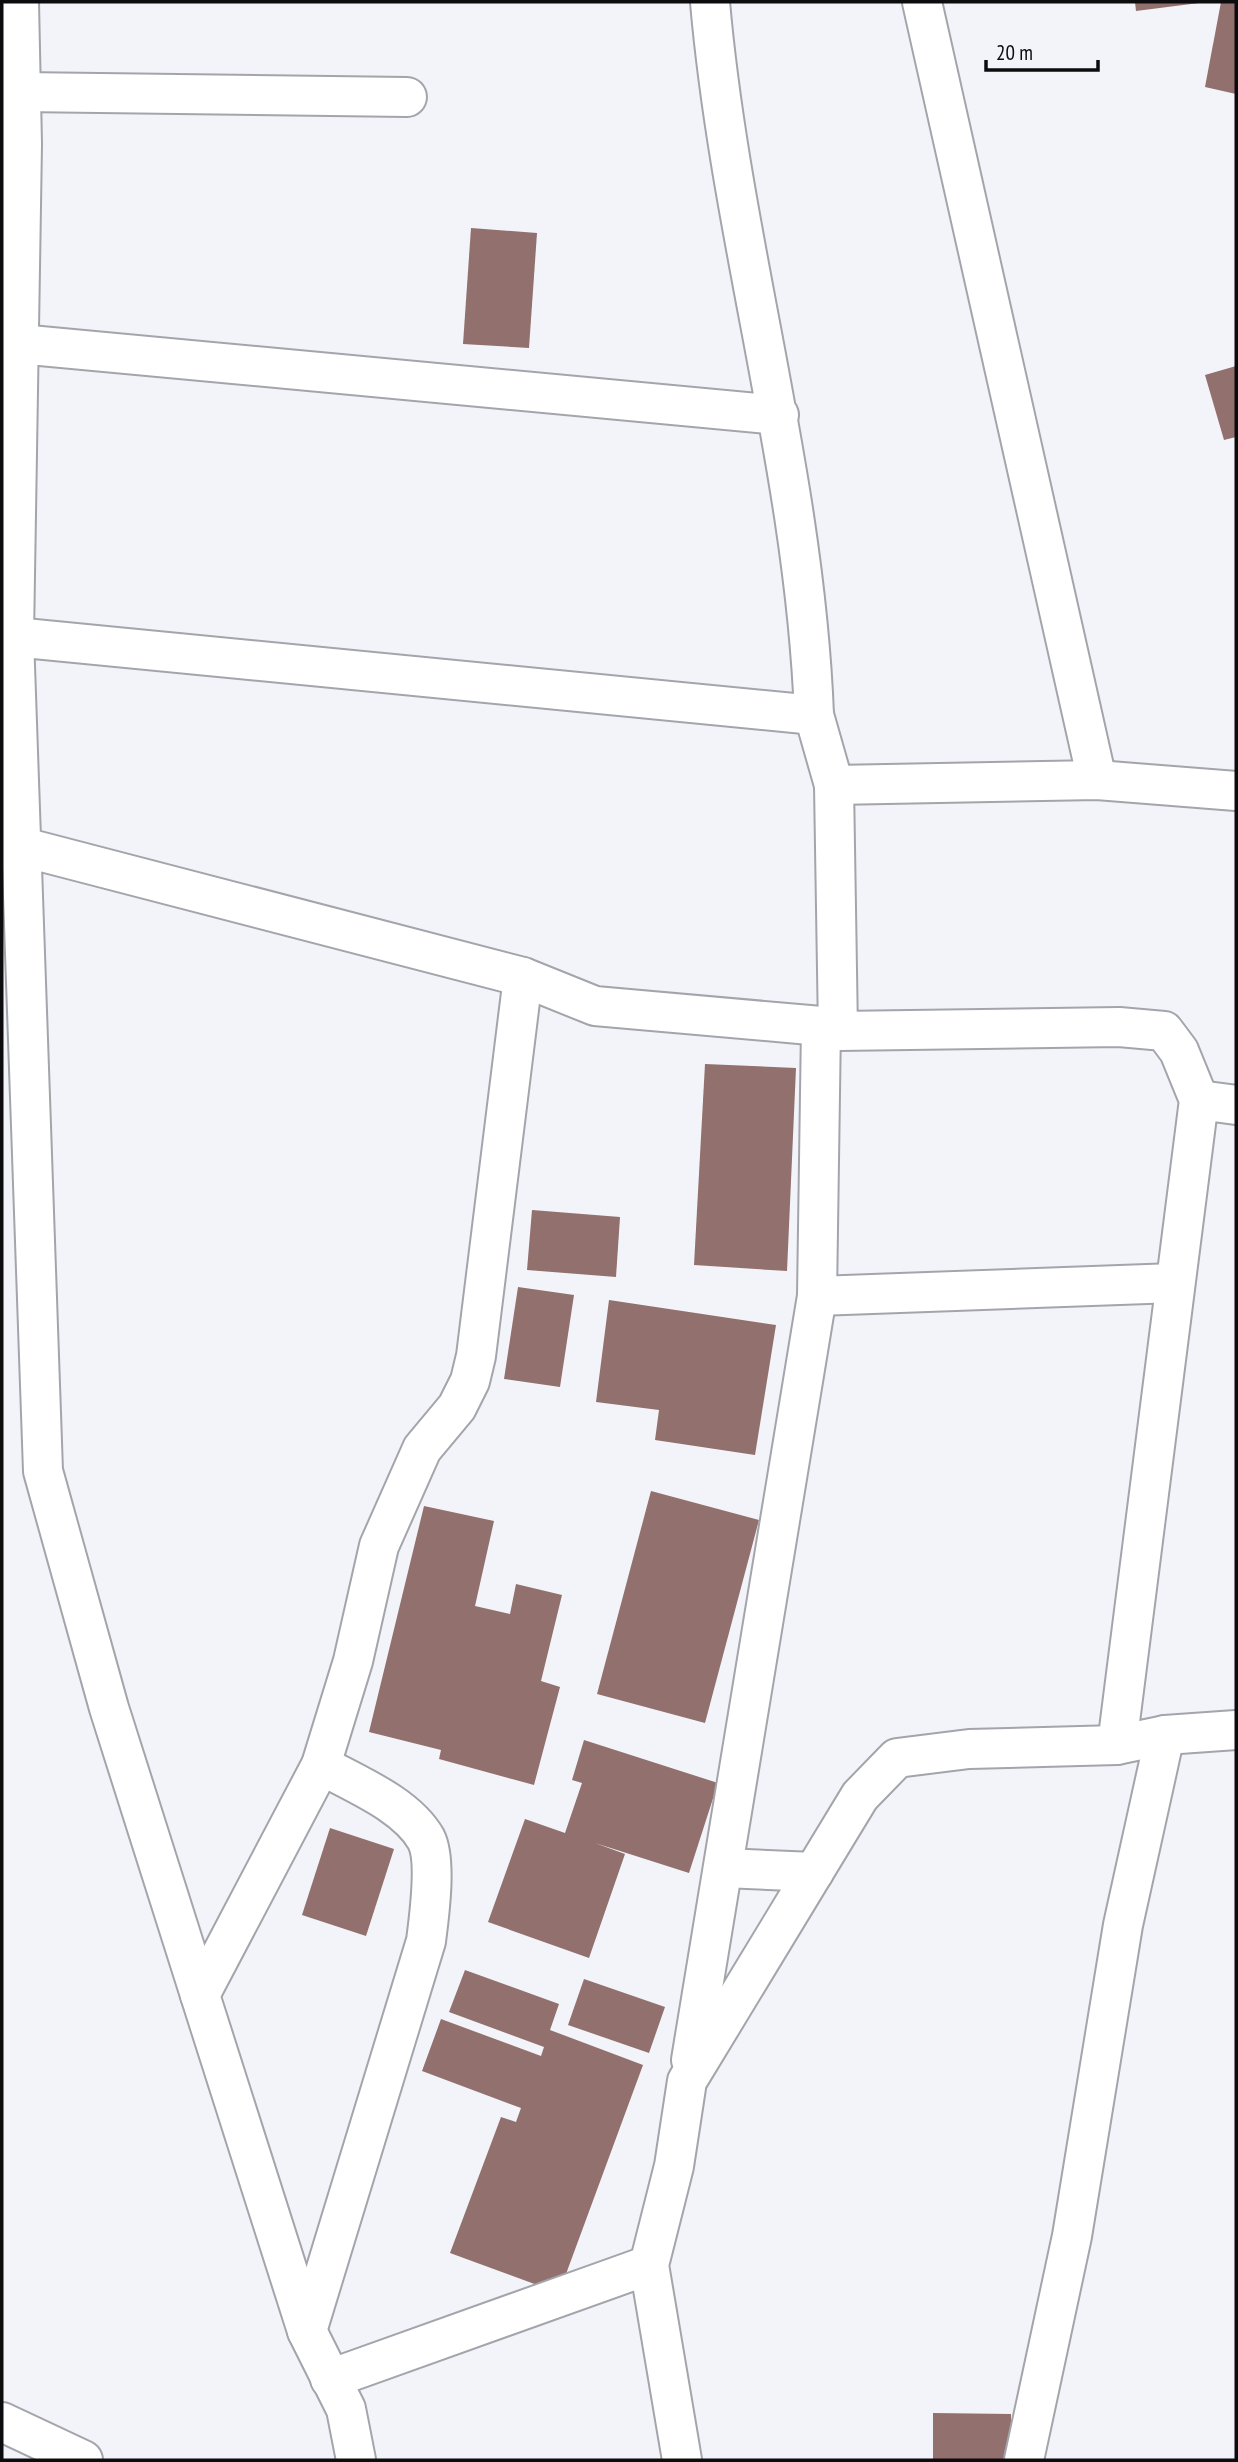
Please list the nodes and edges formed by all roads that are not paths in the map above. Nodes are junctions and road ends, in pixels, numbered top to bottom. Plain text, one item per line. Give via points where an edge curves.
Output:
1 (710, 2) edge
2 (922, 2) edge
3 (18, 7) edge
4 (14, 79) edge
5 (407, 97) dead end
6 (19, 344) junction
7 (779, 415) junction
8 (14, 637) junction
9 (814, 715) junction
10 (1097, 780) junction
11 (834, 785) junction
12 (1236, 791) edge
13 (23, 847) junction
14 (523, 977) junction
15 (829, 1029) junction
16 (1199, 1100) junction
17 (1236, 1105) edge
18 (1175, 1283) junction
19 (817, 1296) junction
20 (1236, 1730) edge
21 (1165, 1735) junction
22 (1116, 1745) junction
23 (321, 1765) junction
24 (723, 1868) junction
25 (814, 1872) junction
26 (200, 1995) junction
27 (687, 2081) junction
28 (649, 2265) junction
29 (307, 2331) junction
30 (330, 2379) junction
31 (2, 2422) edge
32 (83, 2460) edge
33 (356, 2460) edge
34 (682, 2460) edge
35 (1024, 2460) edge

1 - 7 street via 717,78
2 - 10 street
3 - 4 street
4 - 5 street
4 - 6 street
6 - 7 street
6 - 8 street
7 - 9 street via 812,654
8 - 9 street
8 - 13 street
9 - 11 street
10 - 11 street
10 - 12 street
11 - 15 street
13 - 14 street
13 - 26 street via 43,1471 109,1708
14 - 15 street via 595,1006
14 - 23 street via 470,1381 457,1407 422,1450 379,1546 353,1661
15 - 16 street via 1119,1027 1164,1031 1179,1051
15 - 19 street
16 - 17 street
16 - 18 street
18 - 19 street
18 - 22 street
19 - 24 street
20 - 21 street
21 - 22 street
21 - 35 street via 1123,1925 1072,2236
22 - 25 street via 969,1749 897,1758 860,1796
23 - 26 street
23 - 29 street via 408,1817 427,1841 432,1889 426,1941
24 - 25 street
24 - 27 street
25 - 27 street
26 - 29 street
27 - 28 street via 674,2166
28 - 30 street
28 - 34 street
29 - 30 street
30 - 33 street via 346,2409
31 - 32 street

